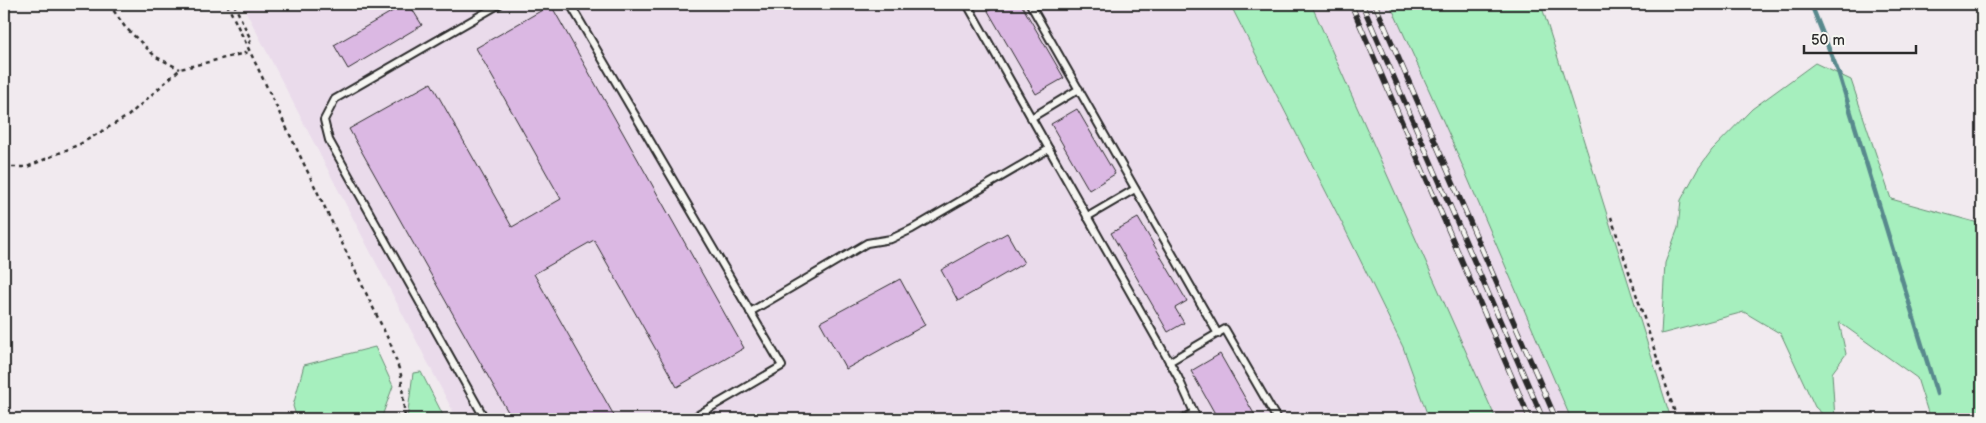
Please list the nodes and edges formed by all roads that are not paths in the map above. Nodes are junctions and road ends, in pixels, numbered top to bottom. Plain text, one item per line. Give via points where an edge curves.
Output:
1 (500, 4) edge
2 (570, 4) edge
3 (967, 4) edge
4 (1030, 4) edge
5 (1079, 89) junction
6 (1031, 118) junction
7 (1049, 149) junction
8 (1135, 189) junction
9 (1087, 217) junction
10 (750, 312) junction
11 (1218, 334) junction
12 (1169, 362) junction
13 (1196, 416) edge
14 (485, 419) edge
15 (691, 419) edge
16 (1183, 419) edge
17 (1277, 419) edge

1 - 14 lane via 335,99 324,120 329,140
2 - 10 lane
3 - 6 lane
4 - 5 lane
5 - 6 lane
5 - 8 lane
6 - 7 lane
7 - 9 lane
7 - 10 lane via 912,229 891,239 868,243
8 - 9 lane
8 - 11 lane
9 - 12 lane
10 - 15 lane via 782,366
11 - 12 lane
11 - 17 lane via 1225,329
12 - 13 lane
13 - 16 lane

